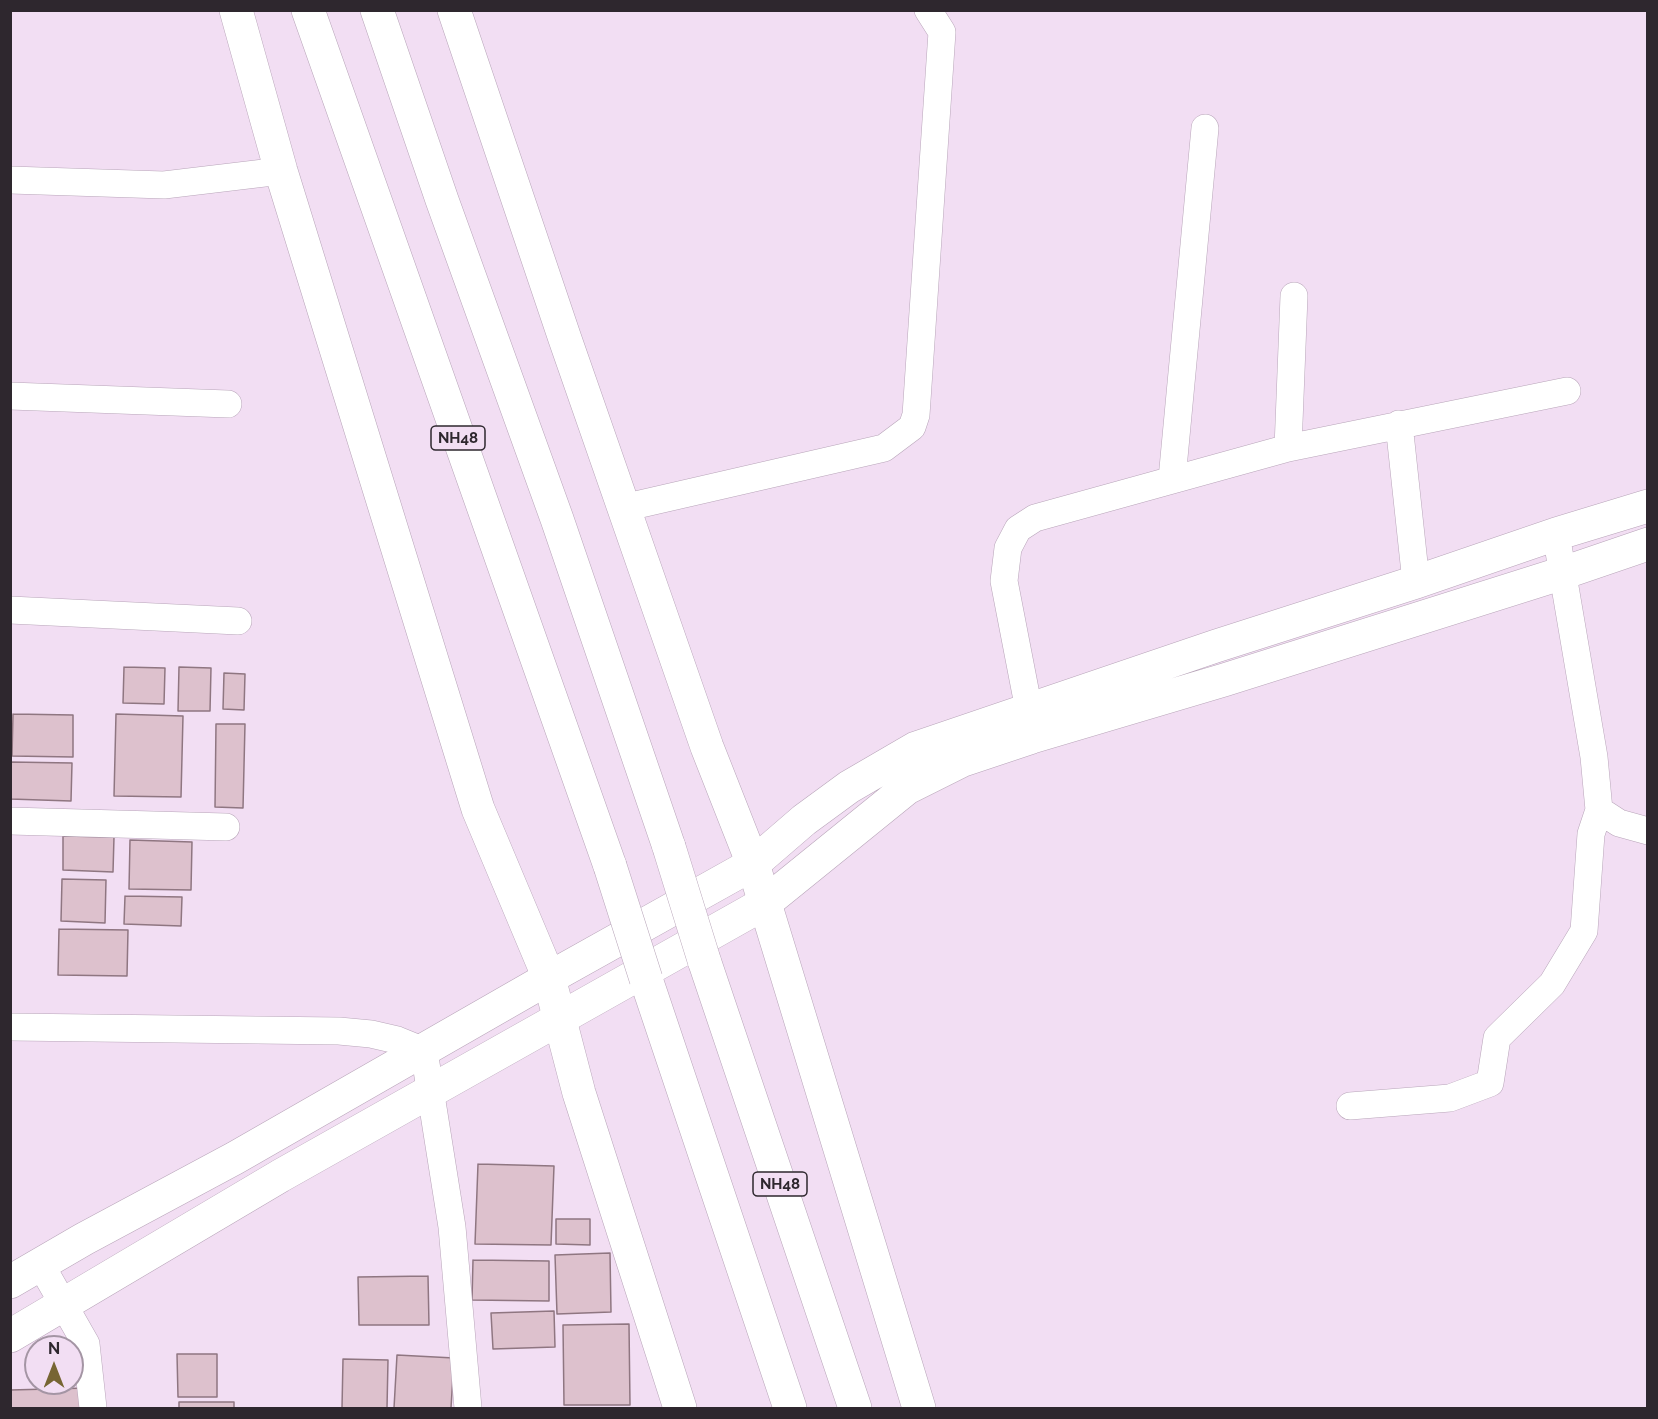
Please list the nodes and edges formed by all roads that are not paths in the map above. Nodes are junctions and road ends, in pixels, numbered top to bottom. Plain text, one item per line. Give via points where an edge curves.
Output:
1 (236, 10) edge
2 (308, 10) edge
3 (377, 10) edge
4 (454, 10) edge
5 (928, 10) edge
6 (1205, 128) dead end
7 (281, 171) junction
8 (10, 180) edge
9 (1294, 296) dead end
10 (1567, 391) dead end
11 (10, 396) edge
12 (228, 404) dead end
13 (1399, 424) junction
14 (1288, 448) junction
15 (1172, 479) junction
16 (1647, 506) edge
17 (623, 507) junction
18 (1556, 534) junction
19 (1647, 544) edge
20 (1563, 573) junction
21 (1416, 582) junction
22 (10, 610) edge
23 (238, 621) dead end
24 (1029, 710) junction
25 (959, 747) junction
26 (1599, 810) junction
27 (10, 821) edge
28 (226, 827) dead end
29 (1647, 831) edge
30 (753, 864) junction
31 (765, 903) junction
32 (549, 978) junction
33 (560, 1020) junction
34 (10, 1027) edge
35 (424, 1051) junction
36 (430, 1090) junction
37 (1350, 1106) dead end
38 (41, 1265) junction
39 (10, 1282) edge
40 (63, 1304) junction
41 (10, 1336) edge
42 (93, 1408) edge
43 (468, 1408) edge
44 (680, 1408) edge
45 (790, 1408) edge
46 (855, 1408) edge
47 (919, 1408) edge

1 - 7 main road
2 - 45 main road, NH48, bridge via 610,866
3 - 46 main road, NH48, bridge via 557,519
4 - 17 main road
5 - 17 street via 942,32 916,415 912,427 884,448
6 - 15 street
7 - 8 street via 164,185
7 - 32 main road via 478,809
9 - 14 street
10 - 13 street
11 - 12 street
13 - 14 street
13 - 21 street
14 - 15 street
15 - 24 street via 1035,518 1018,529 1008,548 1004,580
16 - 18 main road
17 - 30 main road via 707,747
18 - 20 street
18 - 21 main road
19 - 20 main road
20 - 25 main road via 1032,737
20 - 26 street via 1594,757
21 - 24 main road
22 - 23 street
24 - 25 main road
25 - 30 main road via 916,748 849,787
25 - 31 main road
26 - 29 street via 1619,824
26 - 37 street via 1591,834 1584,931 1552,984 1497,1038 1490,1083 1450,1098
27 - 28 street
30 - 31 main road
30 - 32 main road
31 - 33 main road
31 - 47 main road
32 - 33 main road
32 - 35 main road
33 - 36 main road
33 - 44 main road via 579,1093
34 - 35 street via 339,1031 397,1040
35 - 36 street
35 - 38 main road
36 - 40 main road
36 - 43 street via 452,1227
38 - 39 main road
38 - 40 street
40 - 41 main road
40 - 42 street via 86,1344

